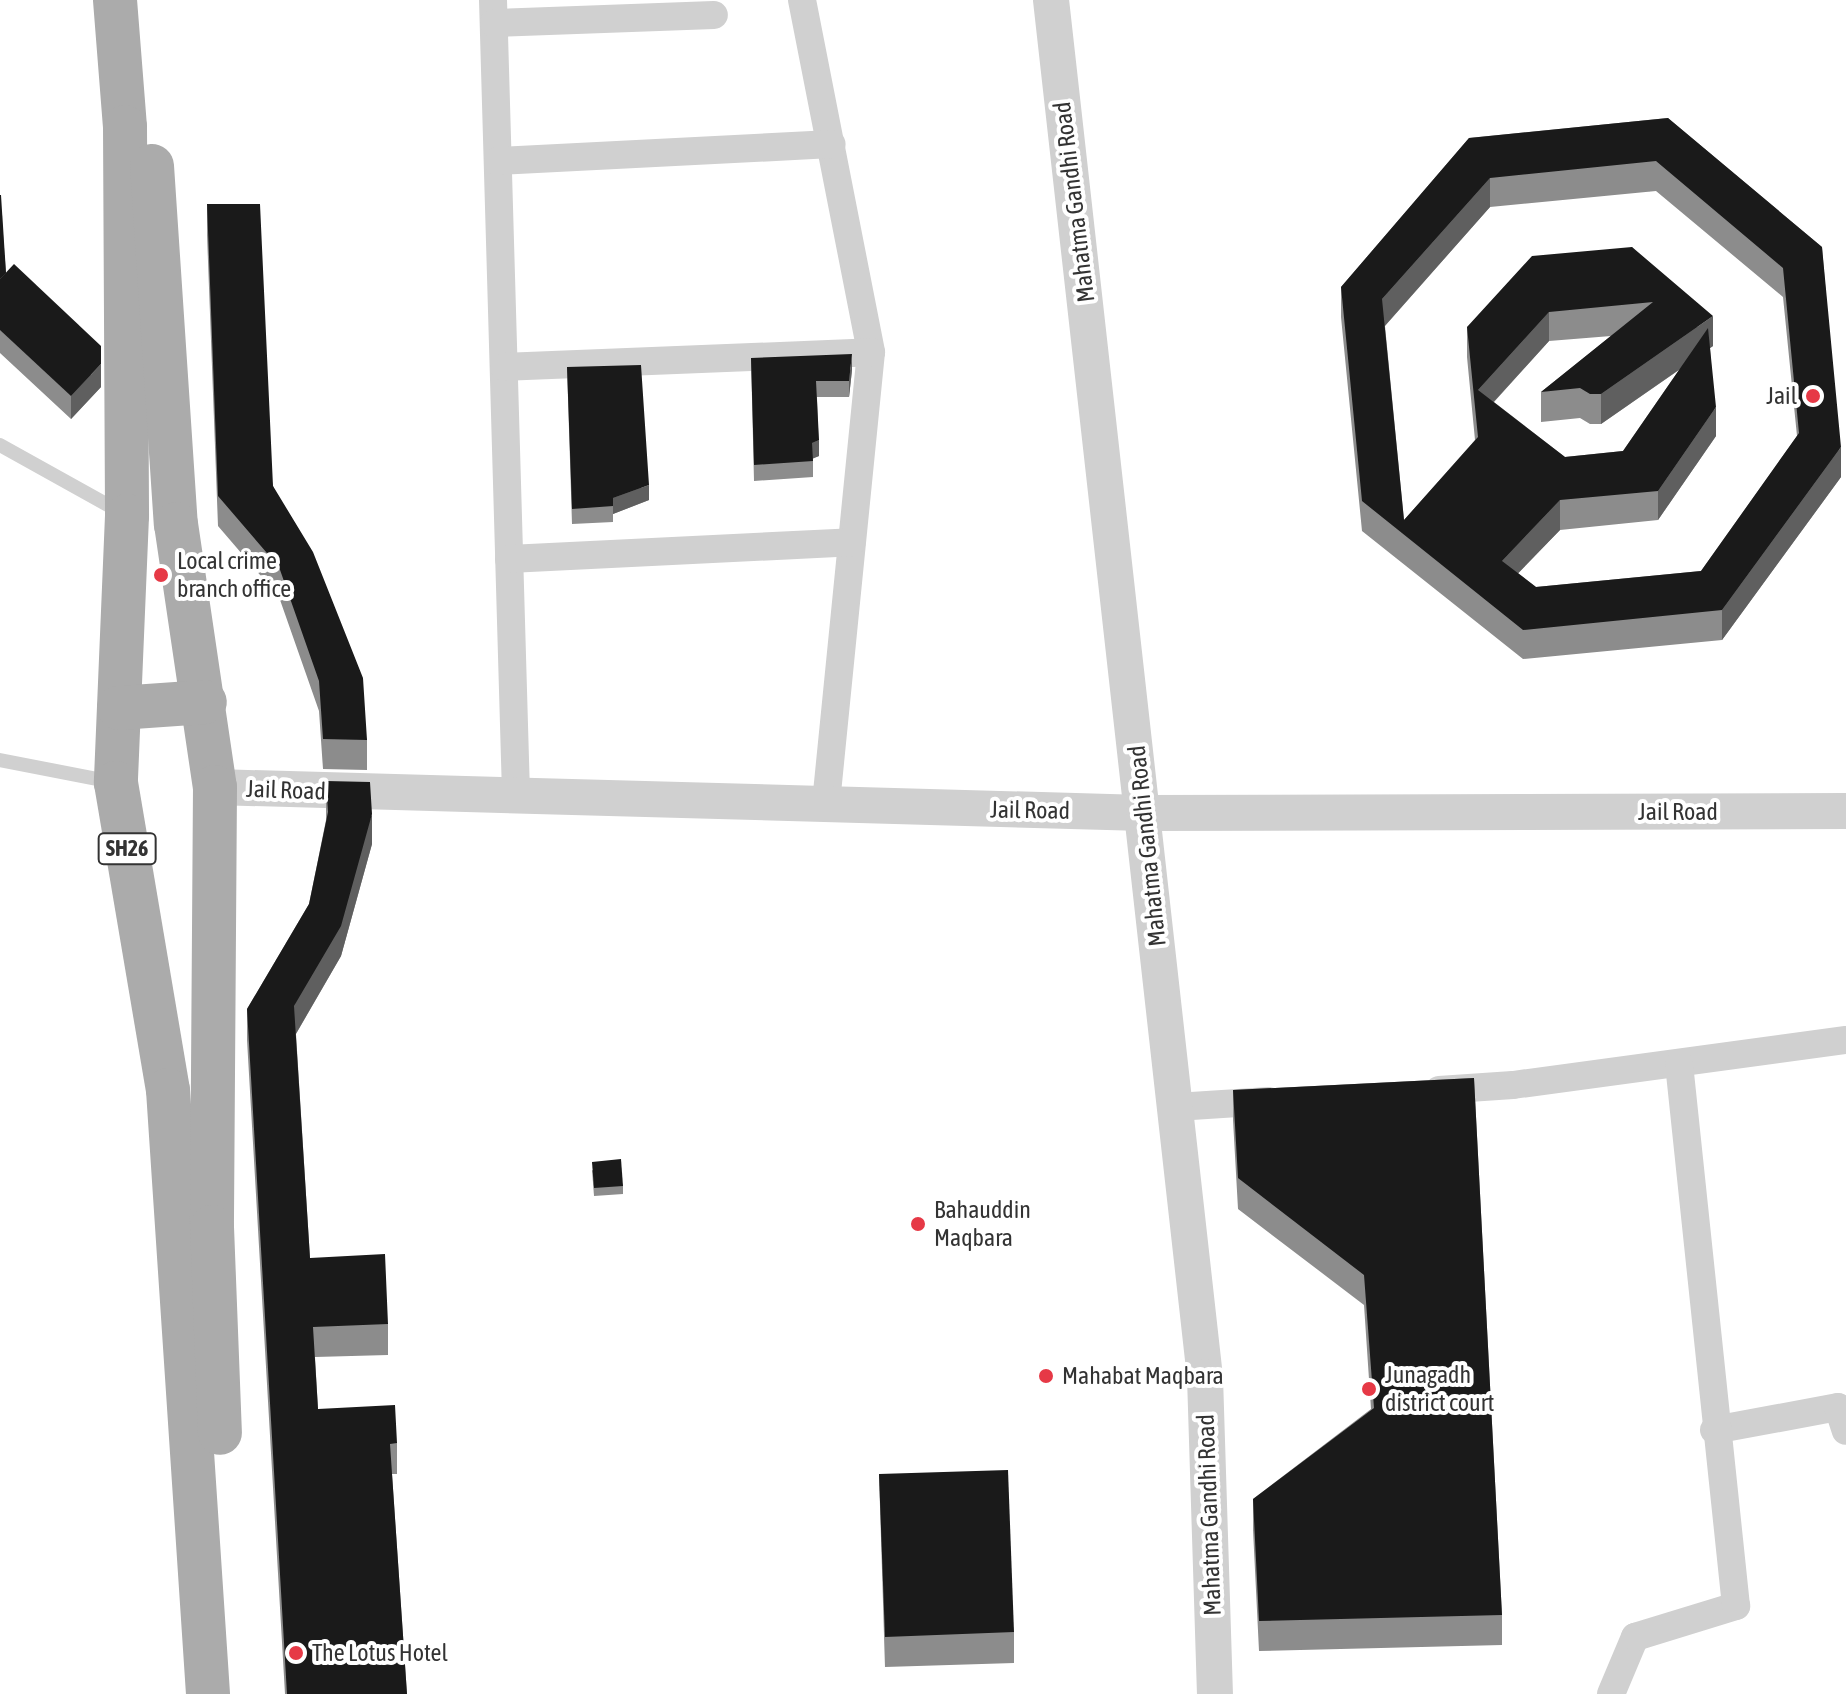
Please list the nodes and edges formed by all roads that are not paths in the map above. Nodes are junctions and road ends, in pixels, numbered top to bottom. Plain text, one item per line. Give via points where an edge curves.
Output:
1 (115, 0) edge
2 (139, 0) edge
3 (802, 0) edge
4 (1051, 0) edge
5 (493, 12) edge
6 (714, 15) dead end
7 (832, 144) junction
8 (498, 161) junction
9 (871, 352) junction
10 (504, 367) junction
11 (0, 445) edge
12 (127, 516) junction
13 (852, 542) junction
14 (509, 559) junction
15 (205, 702) junction
16 (119, 708) junction
17 (0, 760) edge
18 (116, 783) junction
19 (215, 787) junction
20 (516, 796) junction
21 (826, 804) junction
22 (1846, 811) edge
23 (1144, 813) junction
24 (211, 934) junction
25 (142, 937) junction
26 (1846, 1040) edge
27 (1679, 1064) junction
28 (1406, 1092) edge
29 (1298, 1099) edge
30 (1176, 1107) junction
31 (1714, 1430) junction
32 (1846, 1431) edge
33 (208, 1694) edge
34 (235, 1694) edge
35 (1215, 1694) edge
36 (1611, 1694) edge

1 - 12 main road, SH26 via 125,127
2 - 15 main road via 176,524
3 - 7 street
4 - 23 street, Mahatma Gandhi Road
5 - 6 street
5 - 8 street
7 - 8 street
7 - 9 street
8 - 10 street
9 - 10 street
9 - 13 street
10 - 14 street
11 - 12 lane
12 - 16 main road, SH26
13 - 14 street
13 - 21 street
14 - 20 street
15 - 16 main road
15 - 19 main road
16 - 18 main road, SH26
17 - 18 lane
18 - 25 main road, SH26
19 - 20 street, Jail Road
19 - 24 main road
20 - 21 street, Jail Road
21 - 23 street, Jail Road
22 - 23 street, Jail Road
23 - 30 street, Mahatma Gandhi Road
24 - 25 main road
24 - 34 main road via 212,1227
25 - 33 main road, SH26 via 168,1090
26 - 27 street
27 - 28 street
27 - 31 street
29 - 30 street
30 - 35 street, Mahatma Gandhi Road via 1205,1377
31 - 32 street via 1838,1407
31 - 36 street via 1736,1606 1635,1637

